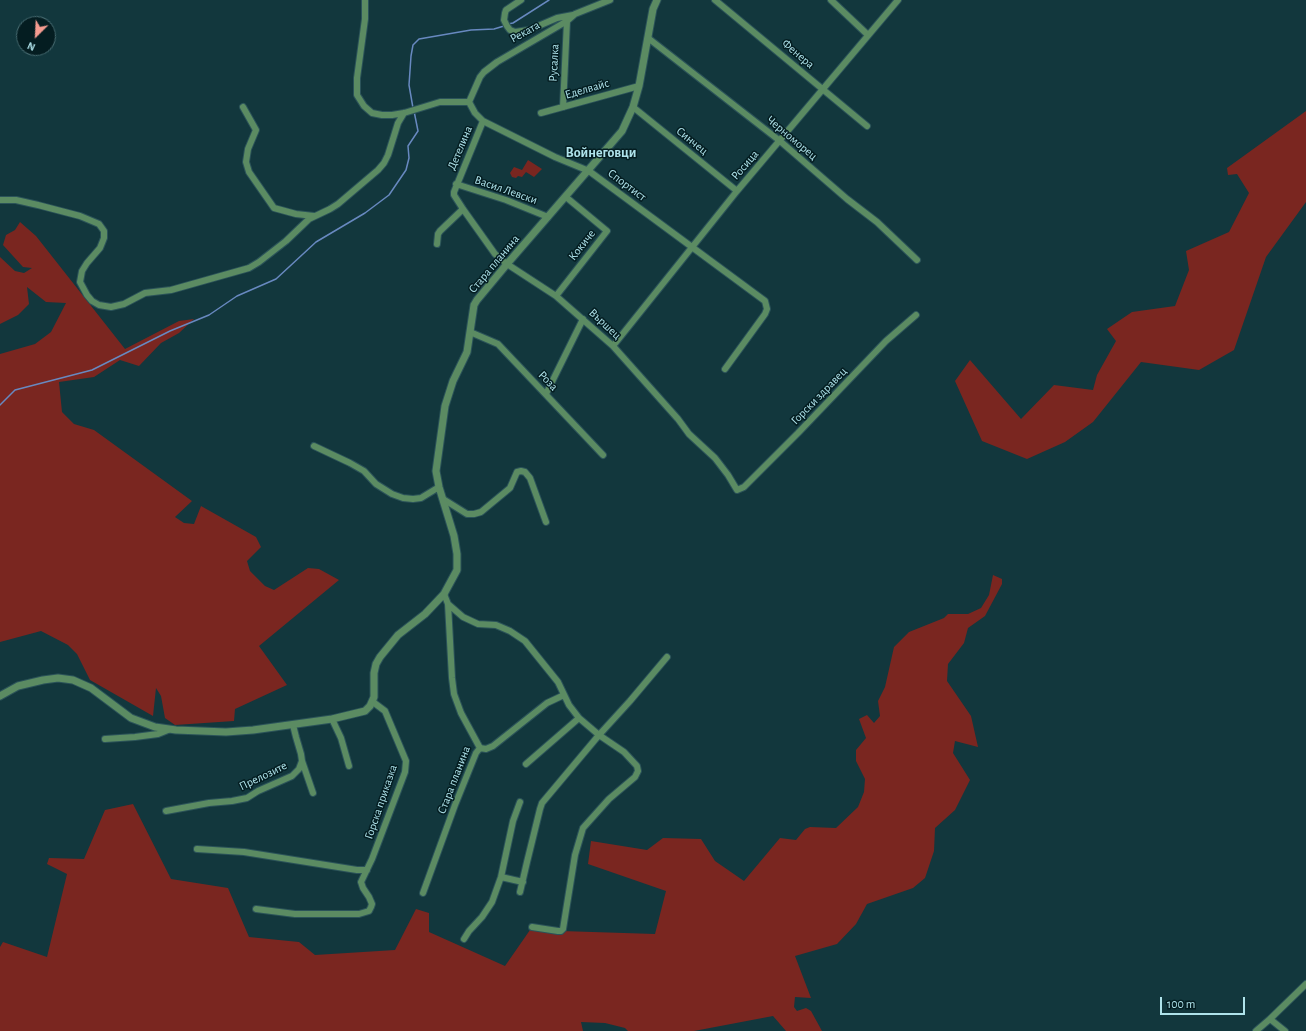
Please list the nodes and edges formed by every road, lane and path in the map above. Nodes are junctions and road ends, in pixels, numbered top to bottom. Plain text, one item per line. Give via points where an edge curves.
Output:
1 (366, 0) edge
2 (521, 0) edge
3 (610, 0) edge
4 (657, 0) edge
5 (715, 0) edge
6 (831, 0) edge
7 (898, 0) edge
8 (574, 14) junction
9 (567, 21) junction
10 (868, 35) junction
11 (648, 38) junction
12 (639, 86) junction
13 (823, 89) junction
14 (469, 102) junction
15 (243, 107) dead end
16 (563, 107) junction
17 (633, 107) junction
18 (404, 113) junction
19 (541, 113) dead end
20 (483, 121) junction
21 (867, 126) dead end
22 (780, 141) junction
23 (589, 171) junction
24 (456, 184) junction
25 (737, 192) junction
26 (566, 197) junction
27 (0, 200) edge
28 (463, 208) junction
29 (314, 216) junction
30 (548, 217) junction
31 (438, 244) dead end
32 (692, 248) junction
33 (917, 260) dead end
34 (506, 264) junction
35 (556, 296) junction
36 (916, 315) dead end
37 (583, 319) junction
38 (470, 332) junction
39 (613, 346) junction
40 (726, 368) dead end
41 (546, 394) junction
42 (314, 446) dead end
43 (603, 455) dead end
44 (439, 487) junction
45 (737, 490) joint
46 (443, 499) junction
47 (546, 522) dead end
48 (444, 594) junction
49 (448, 604) junction
50 (667, 657) dead end
51 (564, 695) junction
52 (0, 696) edge
53 (373, 702) junction
54 (579, 718) junction
55 (332, 719) junction
56 (293, 725) junction
57 (168, 730) junction
58 (599, 735) junction
59 (105, 739) dead end
60 (480, 748) junction
61 (302, 761) junction
62 (526, 764) dead end
63 (349, 766) dead end
64 (313, 793) dead end
65 (520, 802) dead end
66 (166, 811) dead end
67 (197, 849) dead end
68 (367, 870) junction
69 (501, 877) junction
70 (523, 882) junction
71 (520, 892) dead end
72 (423, 893) dead end
73 (256, 910) dead end
74 (532, 927) dead end
75 (464, 939) dead end
76 (1306, 984) edge
77 (1270, 1019) junction
78 (1256, 1031) edge
79 (1285, 1031) edge

1 - 18 street via 357,95 372,113
2 - 8 street via 504,13 504,20 510,30 528,30
3 - 8 street, Реката
4 - 11 street, Стара планина
5 - 13 street, Фенера
6 - 10 street
7 - 10 street, Росица
8 - 9 street, Реката
9 - 14 street, Реката via 496,62 480,77
9 - 16 street, Русалка
10 - 13 street, Росица
11 - 12 street, Стара планина
11 - 22 street, Черноморец
12 - 16 street, Еделвайс
12 - 17 street, Стара планина
13 - 21 street, Фенера
13 - 22 street, Росица
14 - 18 street via 440,102
14 - 20 street, Спортист
15 - 29 street via 256,130 248,149 246,162 249,172 274,208
16 - 19 street, Еделвайс
17 - 23 street, Стара планина via 622,131
17 - 25 street, Синчец
18 - 29 street via 382,166 342,201
20 - 23 street, Спортист
20 - 24 street, Детелина
22 - 25 street, Росица
22 - 33 street, Черноморец via 877,222
23 - 26 street, Стара планина
23 - 32 street, Спортист
24 - 28 street, Вършец via 454,195
24 - 30 street, Васил Левски
25 - 32 street, Росица
26 - 30 street, Стара планина
26 - 35 street, Кокиче via 607,231
27 - 29 street via 16,200 38,205 99,224 104,231 104,238 100,248 82,271 80,282 92,300 106,306 124,304 148,292 171,290 249,268 286,241
28 - 31 street via 440,231
28 - 34 street, Вършец via 491,249
30 - 34 street, Стара планина
32 - 39 street, Росица
32 - 40 street, Спортист via 765,301 767,306 765,314
34 - 35 street, Вършец
34 - 38 street, Стара планина via 474,305
35 - 37 street, Вършец
36 - 45 street, Горски здравец via 886,341 744,487
37 - 39 street, Вършец
37 - 41 street
38 - 41 street, Роза via 498,344
38 - 44 street, Стара планина via 467,352 444,406 436,471
39 - 45 street, Вършец via 689,434 728,474
41 - 43 street, Роза
42 - 44 street via 364,471 376,484 403,498 421,498
44 - 46 street, Стара планина
46 - 47 street via 467,514 481,512 510,488 517,472 521,471 530,478
46 - 48 street, Стара планина via 457,554 457,570
48 - 49 street
48 - 53 street, Стара планина via 425,614 398,635 380,656 374,673
49 - 51 street via 471,621 496,625 525,641 558,682
49 - 60 street, Стара планина via 454,694 461,714
50 - 58 street
51 - 54 street
51 - 60 street via 547,703 493,746
52 - 57 street via 18,686 43,680 73,680 90,688 131,718 155,728
53 - 55 street via 365,710
53 - 68 street, Горска приказка via 385,711 406,761 405,772
54 - 58 street
54 - 62 street
55 - 56 street
55 - 63 street via 341,738
56 - 57 street via 226,732
56 - 61 street, Прелозите
57 - 59 street via 135,738
58 - 70 street via 542,803
58 - 74 street via 624,752 637,766 636,778 609,799 583,828 575,855 563,929 558,931
60 - 72 street, Стара планина via 455,805
61 - 64 street
61 - 66 street, Прелозите via 299,770 292,776 247,798 209,802
65 - 69 street via 513,821
67 - 68 street via 244,852
68 - 73 street, Горска приказка via 361,885 372,904 370,911 366,913 321,915
69 - 70 street
69 - 75 street via 492,902
70 - 71 street
76 - 77 street
77 - 78 street
77 - 79 street

